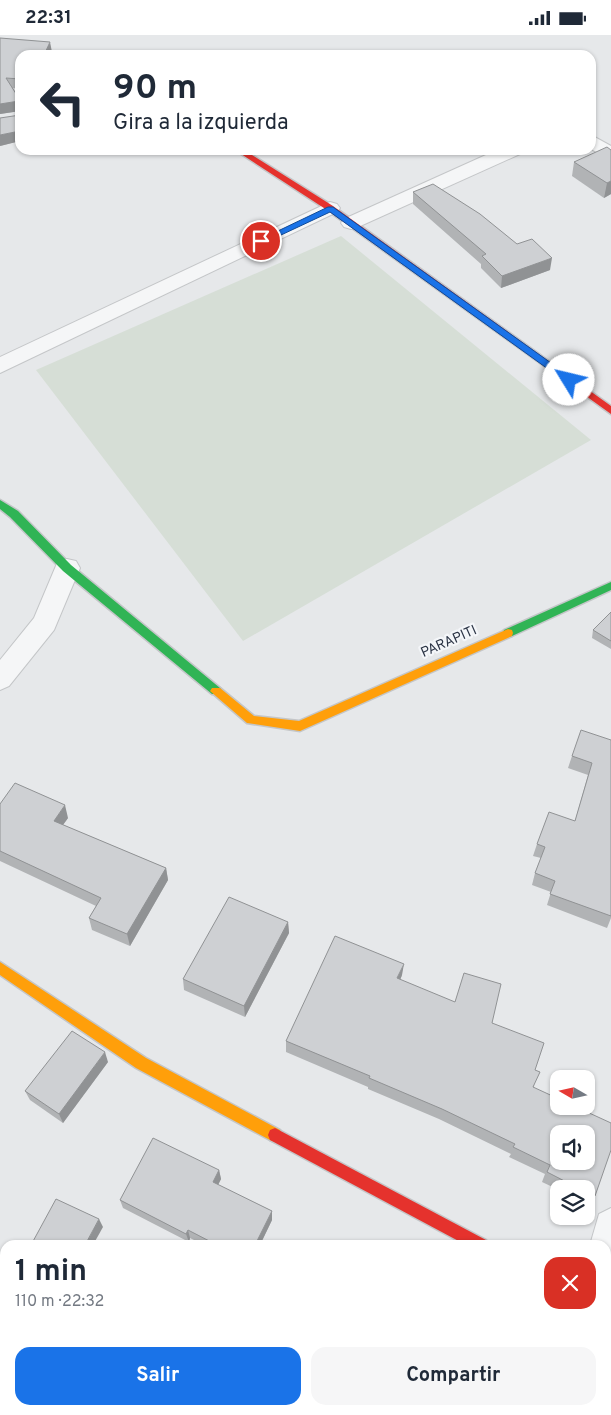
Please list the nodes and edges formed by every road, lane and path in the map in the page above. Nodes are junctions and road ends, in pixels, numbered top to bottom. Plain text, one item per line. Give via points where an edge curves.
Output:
1 (596, 144) edge
2 (611, 154) edge
3 (247, 155) edge
4 (502, 155) edge
5 (330, 208) junction
6 (351, 223) junction
7 (0, 366) edge
8 (611, 411) edge
9 (0, 504) edge
10 (67, 568) junction
11 (611, 586) edge
12 (0, 679) edge
13 (0, 969) edge
14 (611, 1226) edge
15 (472, 1240) edge
16 (609, 1240) edge

1 - 2 street
3 - 5 street
4 - 6 street
5 - 6 street
5 - 7 street
6 - 8 street
9 - 10 street
10 - 11 street, PARAPITI via 251,720 300,727
10 - 12 street via 45,623
13 - 15 street via 141,1063
14 - 16 street

